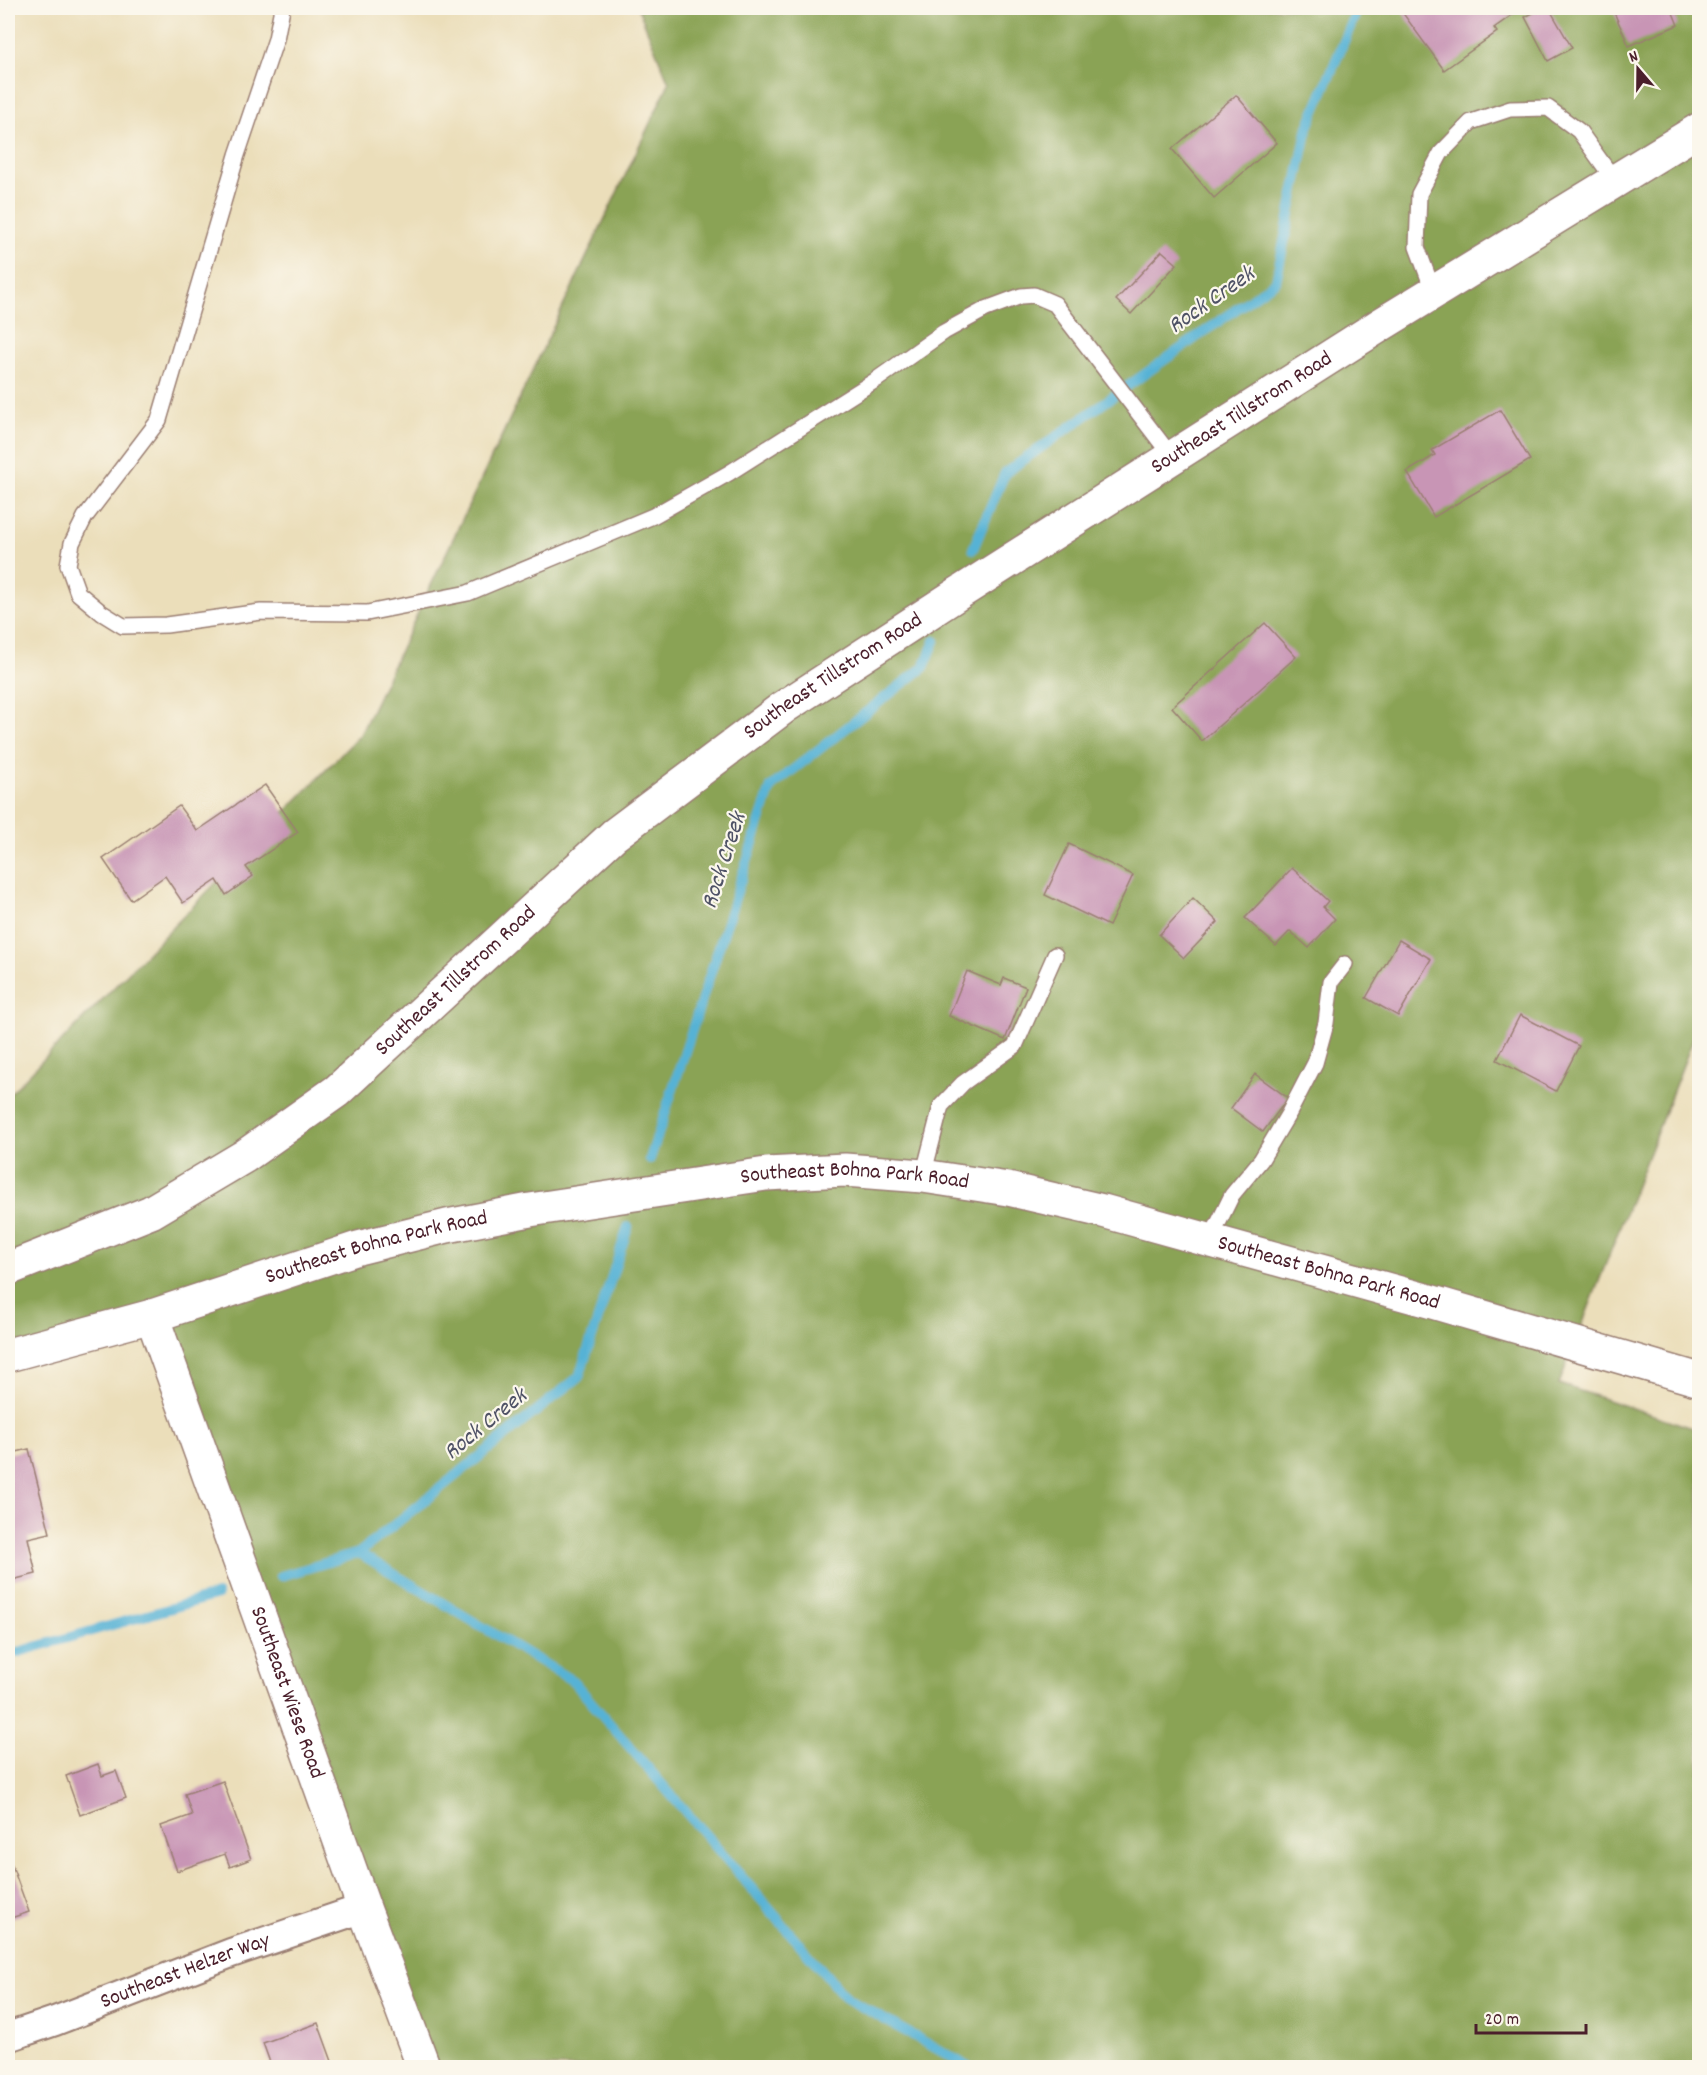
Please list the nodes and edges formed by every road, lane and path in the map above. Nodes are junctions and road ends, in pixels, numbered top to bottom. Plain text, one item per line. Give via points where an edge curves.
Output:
1 (282, 8) edge
2 (1700, 129) edge
3 (1615, 181) junction
4 (1434, 293) junction
5 (1172, 457) junction
6 (1055, 955) dead end
7 (1345, 964) dead end
8 (923, 1176) junction
9 (1210, 1240) junction
10 (8, 1269) edge
11 (152, 1316) junction
12 (8, 1355) edge
13 (1700, 1380) edge
14 (364, 1908) junction
15 (8, 2037) edge
16 (424, 2067) edge

1 - 5 lane via 276,39 237,155 159,420 85,517 72,543 68,564 78,592 123,626 166,625 261,612 368,613 468,593 653,516 729,473 944,333 986,309 1021,296 1034,295 1055,304
2 - 3 street, Southeast Tillstrom Road
3 - 4 street, Southeast Tillstrom Road
3 - 4 lane via 1579,131 1548,108 1510,109 1471,122 1441,153 1419,194 1417,247
4 - 5 street, Southeast Tillstrom Road
5 - 10 street, Southeast Tillstrom Road via 783,707 614,836 336,1091 245,1156 151,1212
6 - 8 lane via 1015,1046 963,1083 941,1106
7 - 9 lane via 1331,982 1326,1023 1315,1063 1261,1160 1233,1195
8 - 9 street, Southeast Bohna Park Road via 1103,1210
8 - 11 street, Southeast Bohna Park Road via 845,1170 766,1174 530,1210 358,1248
9 - 13 street, Southeast Bohna Park Road
11 - 12 street, Southeast Bohna Park Road
11 - 14 street, Southeast Wiese Road
14 - 15 street, Southeast Helzer Way via 231,1953
14 - 16 street, Southeast Wiese Road

